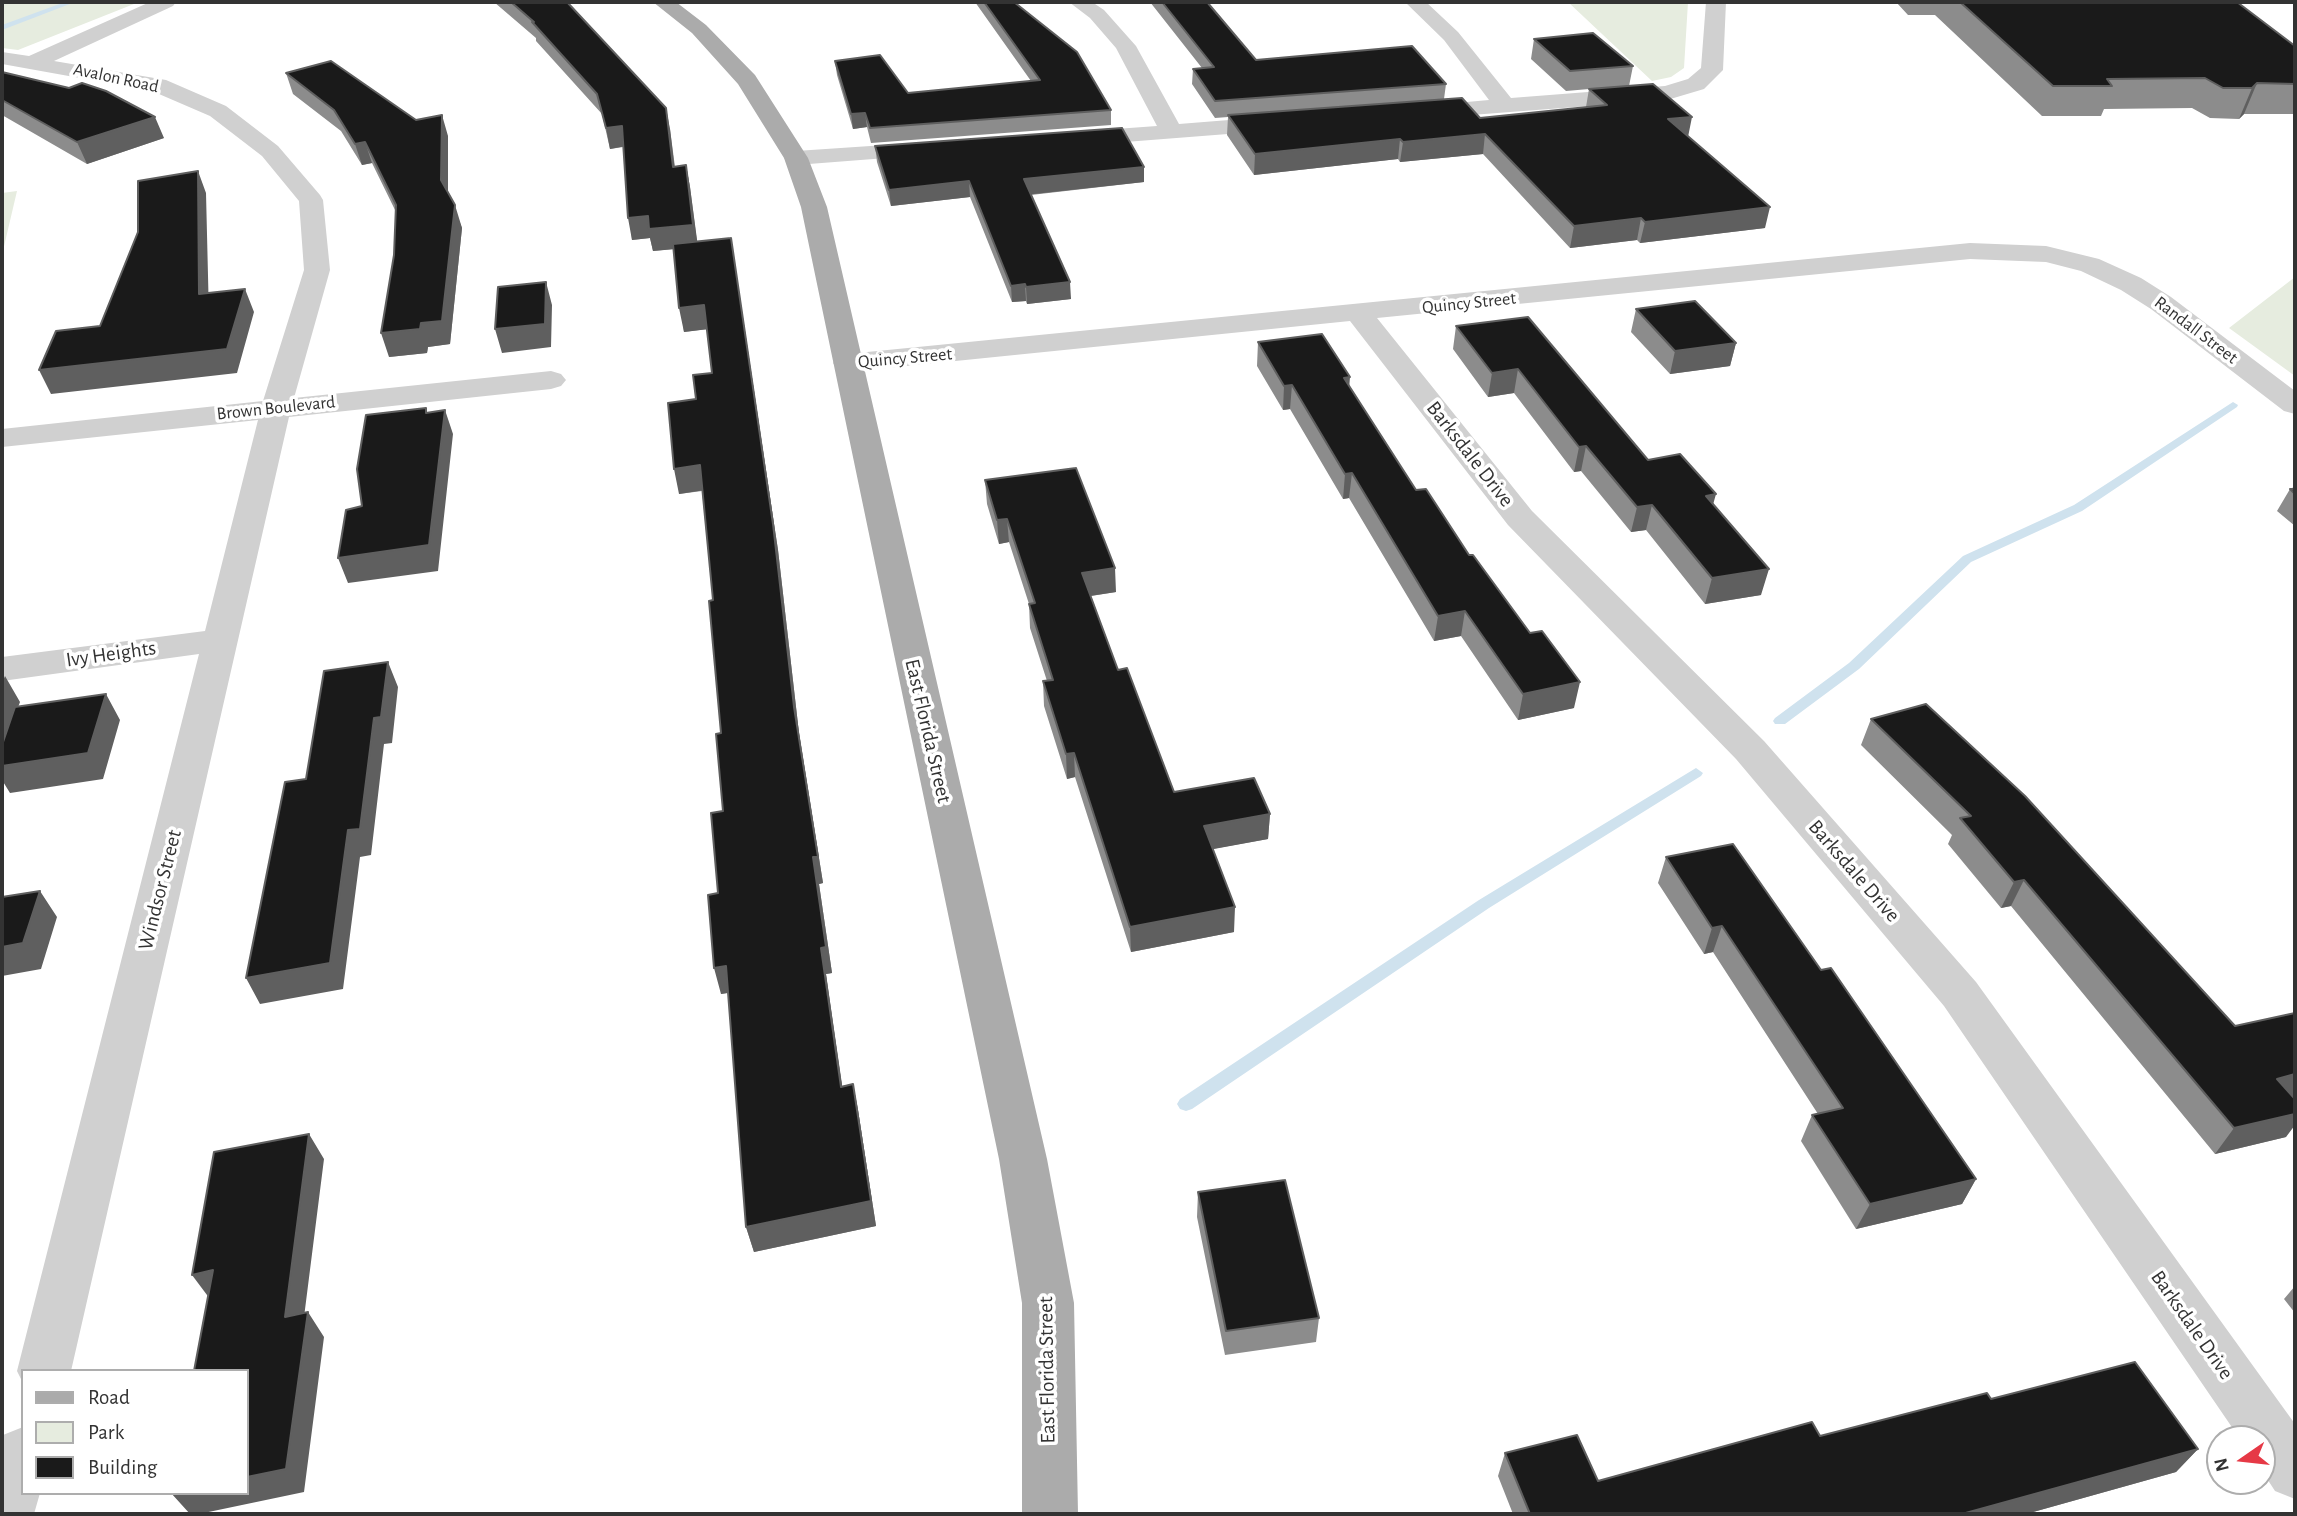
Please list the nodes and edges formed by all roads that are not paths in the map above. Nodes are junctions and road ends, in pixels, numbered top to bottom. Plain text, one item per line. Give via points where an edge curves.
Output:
1 (166, 2) edge
2 (663, 2) edge
3 (1079, 2) edge
4 (1415, 2) edge
5 (1716, 2) edge
6 (2, 58) edge
7 (34, 62) junction
8 (2, 75) edge
9 (1505, 105) junction
10 (1394, 114) edge
11 (1297, 122) edge
12 (1172, 132) junction
13 (1047, 141) edge
14 (949, 148) edge
15 (796, 158) junction
16 (2090, 265) joint
17 (1359, 314) junction
18 (847, 363) junction
19 (551, 380) dead end
20 (2295, 405) edge
21 (276, 408) junction
22 (2, 438) edge
23 (221, 640) junction
24 (2, 669) edge
25 (44, 1369) edge
26 (21, 1461) edge
27 (2295, 1471) edge
28 (6, 1514) edge
29 (1050, 1514) edge

1 - 7 street
2 - 15 main road, East Florida Street via 699,29 747,80
3 - 12 street via 1097,14 1125,47
4 - 9 street via 1451,36
5 - 9 street via 1712,70 1696,84 1667,93
6 - 7 street, Avalon Road
7 - 8 street
7 - 21 street, Avalon Road via 158,85 218,111 270,151 311,200 317,270
9 - 10 street
11 - 12 street
12 - 13 street
14 - 15 street
15 - 18 main road, East Florida Street via 814,207
16 - 17 street, Quincy Street via 2046,254 1970,251
16 - 20 street, Randall Street via 2161,303
17 - 18 street, Quincy Street
17 - 27 street, Barksdale Drive via 1520,519 1750,750 1960,994
18 - 29 main road, East Florida Street via 1023,1159 1048,1303
19 - 21 street, Brown Boulevard
21 - 22 street, Brown Boulevard
21 - 23 street, Windsor Street
23 - 24 street, Ivy Heights
23 - 25 street, Windsor Street
26 - 28 street

